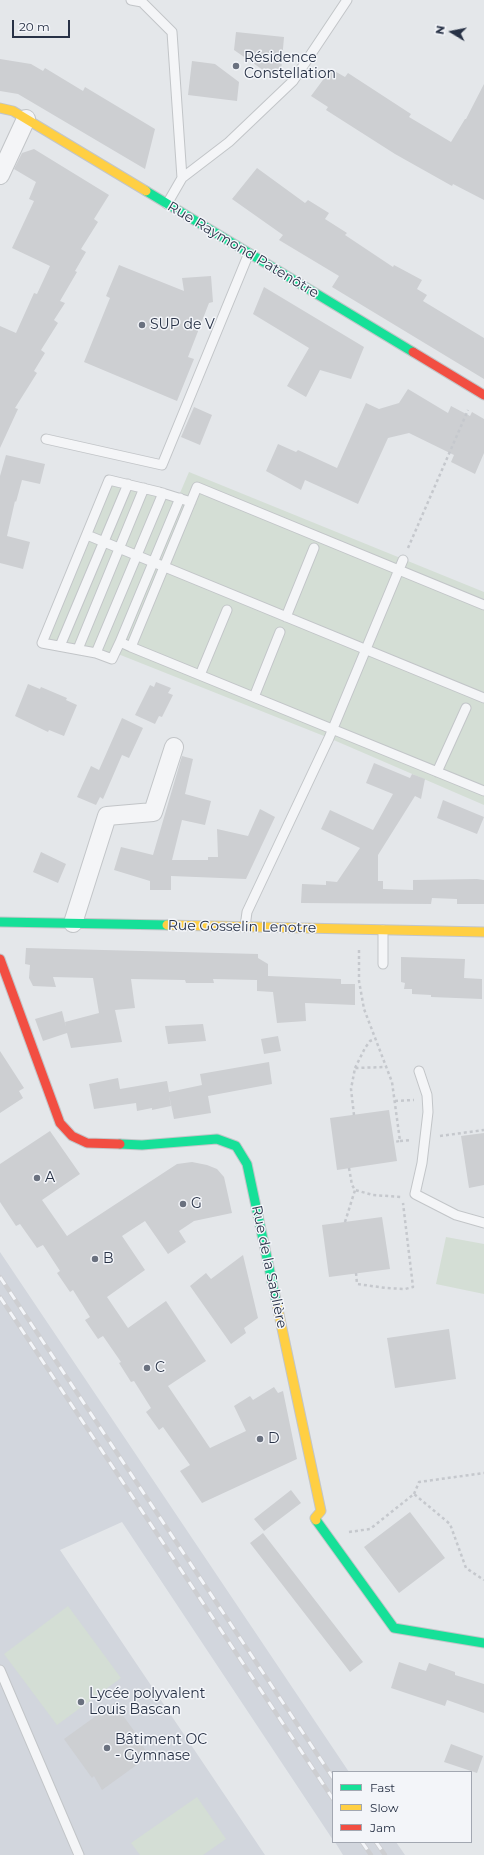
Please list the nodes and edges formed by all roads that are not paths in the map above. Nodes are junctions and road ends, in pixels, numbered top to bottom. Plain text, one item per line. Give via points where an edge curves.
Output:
1 (131, 0) edge
2 (347, 0) edge
3 (0, 108) edge
4 (26, 119) junction
5 (0, 175) edge
6 (182, 178) junction
7 (167, 204) junction
8 (249, 253) junction
9 (482, 394) edge
10 (46, 439) dead end
11 (128, 484) junction
12 (144, 488) junction
13 (163, 493) junction
14 (180, 498) junction
15 (191, 502) junction
16 (87, 535) junction
17 (104, 542) junction
18 (314, 548) dead end
19 (119, 549) junction
20 (136, 556) junction
21 (403, 560) road end
22 (153, 563) junction
23 (164, 567) junction
24 (399, 570) junction
25 (484, 605) edge
26 (227, 610) dead end
27 (286, 617) junction
28 (280, 632) dead end
29 (120, 642) junction
30 (60, 646) junction
31 (131, 647) junction
32 (78, 649) junction
33 (366, 650) junction
34 (96, 653) junction
35 (200, 675) junction
36 (254, 697) junction
37 (484, 697) edge
38 (466, 708) dead end
39 (333, 730) junction
40 (174, 747) dead end
41 (437, 772) junction
42 (484, 791) edge
43 (0, 922) edge
44 (73, 923) junction
45 (245, 927) junction
46 (383, 930) junction
47 (483, 933) edge
48 (0, 959) edge
49 (382, 964) dead end
50 (419, 1071) dead end
51 (484, 1223) edge
52 (484, 1643) edge
53 (0, 1670) edge
54 (79, 1855) edge

1 - 6 lane via 142,2 172,32
2 - 6 lane via 292,82 229,142
3 - 4 main road, Rue Raymond Patenôtre via 13,111
4 - 5 street
4 - 7 main road, Rue Raymond Patenôtre
6 - 7 lane
7 - 8 main road, Rue Raymond Patenôtre
8 - 9 main road, Rue Raymond Patenôtre
8 - 10 lane via 162,465
11 - 12 lane
11 - 16 lane via 110,480
11 - 17 lane
12 - 13 lane
12 - 19 lane
13 - 14 lane
13 - 20 lane
14 - 15 lane
14 - 22 lane
15 - 23 lane
15 - 24 lane via 197,487
16 - 17 lane
16 - 30 lane via 42,643
17 - 19 lane
17 - 30 lane
18 - 27 lane
19 - 20 lane
19 - 32 lane
20 - 22 lane
20 - 34 lane
21 - 24 lane
22 - 23 lane
22 - 29 lane
23 - 27 lane
23 - 31 lane
24 - 25 lane
24 - 33 lane
26 - 35 lane
27 - 33 lane
28 - 36 lane
29 - 31 lane
29 - 34 lane via 112,659
30 - 32 lane
31 - 35 lane
32 - 34 lane
33 - 37 lane
33 - 39 lane
35 - 36 lane
36 - 39 lane
38 - 41 lane
39 - 41 lane
39 - 45 lane via 247,912
40 - 44 street via 153,812 107,816
41 - 42 lane
43 - 44 main road, Rue Gosselin Lenotre
44 - 45 main road, Rue Gosselin Lenotre
45 - 46 main road, Rue Gosselin Lenotre
46 - 47 main road, Rue Gosselin Lenotre
46 - 49 lane
48 - 52 main road, Rue de la Sablière via 60,1123 72,1136 87,1143 142,1145 217,1139 236,1146 247,1164 321,1511 315,1518 394,1628
50 - 51 lane via 427,1098 426,1138 415,1194 456,1215
53 - 54 lane

